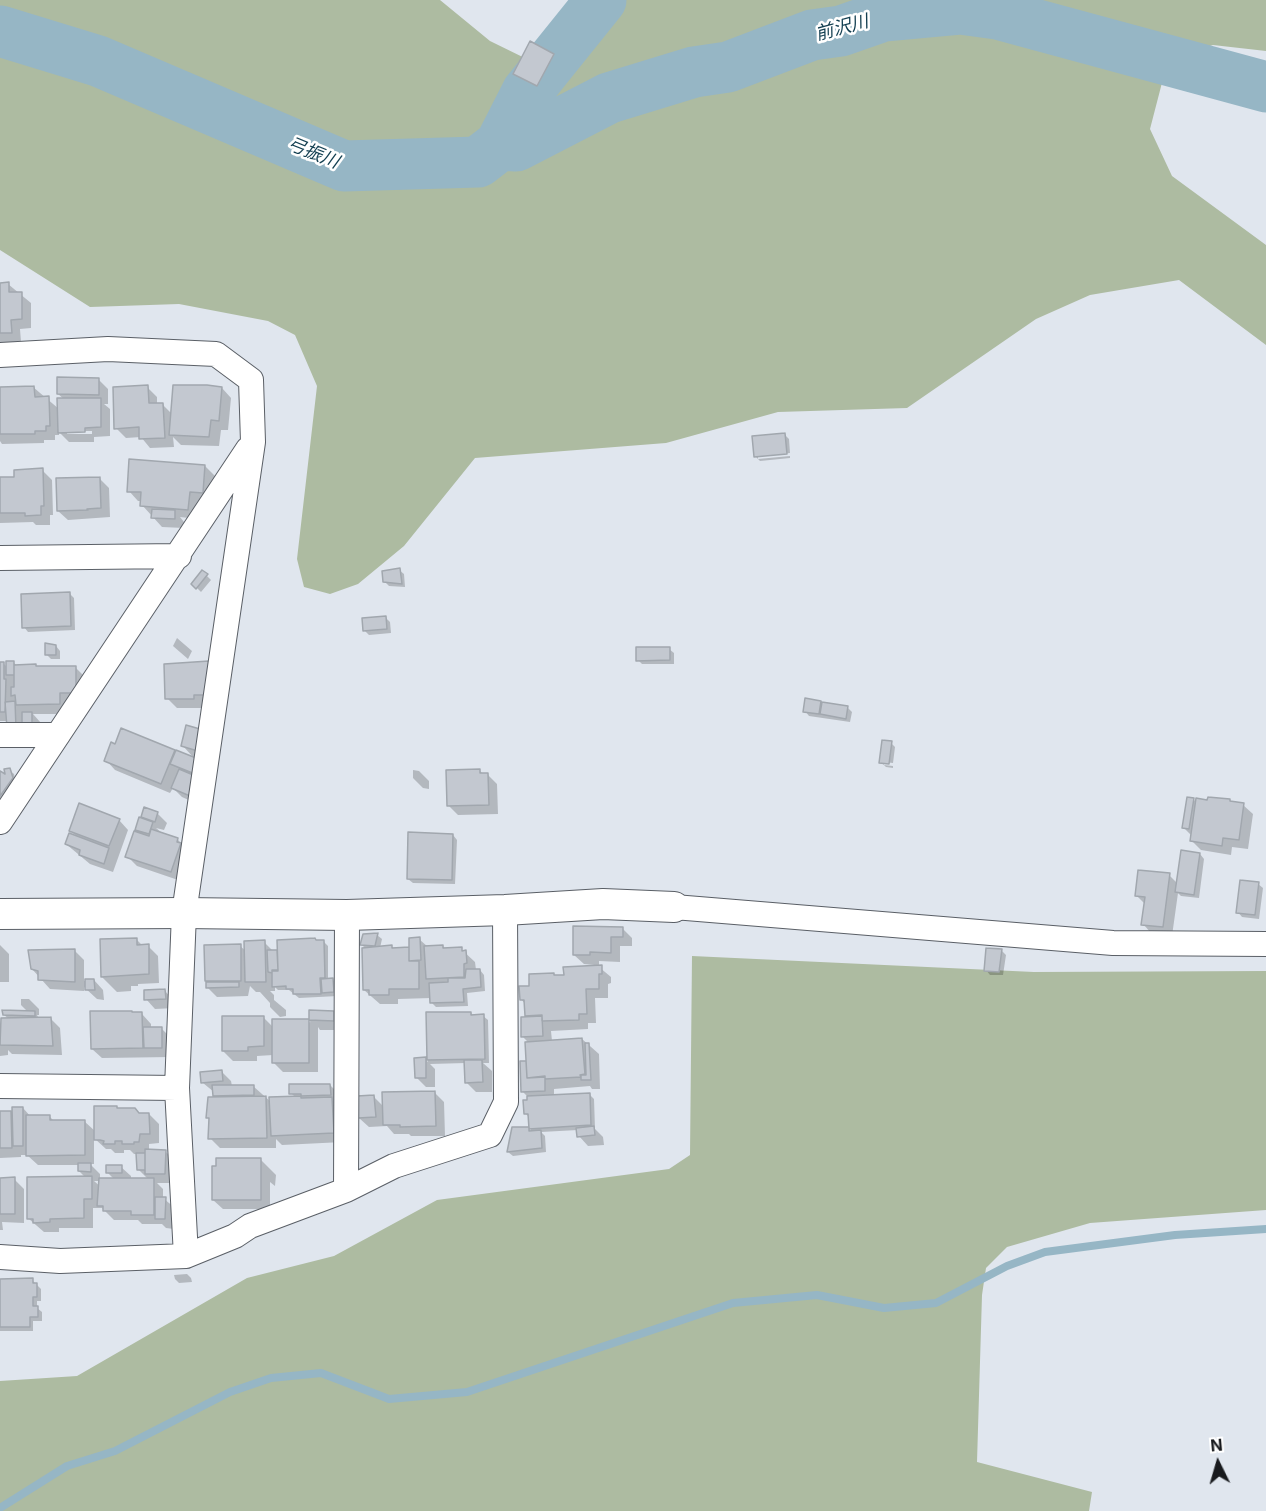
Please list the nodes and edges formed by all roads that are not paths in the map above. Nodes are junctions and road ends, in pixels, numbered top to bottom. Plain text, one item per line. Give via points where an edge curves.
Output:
1 (0, 355) edge
2 (253, 442) junction
3 (179, 556) junction
4 (0, 558) edge
5 (0, 735) edge
6 (58, 735) junction
7 (0, 822) edge
8 (674, 908) joint
9 (505, 910) junction
10 (184, 913) junction
11 (0, 914) edge
12 (347, 915) junction
13 (1266, 944) edge
14 (0, 1086) edge
15 (177, 1088) junction
16 (346, 1190) junction
17 (186, 1256) junction
18 (0, 1257) edge

1 - 2 street via 108,349 216,354 251,380
2 - 3 street
2 - 10 street
3 - 4 street
3 - 6 street
5 - 6 street
6 - 7 street
8 - 9 street via 603,904
8 - 13 street via 1113,944
9 - 12 street
9 - 16 street via 506,1102 490,1135 394,1166
10 - 11 street
10 - 12 street
10 - 15 street
12 - 16 street
14 - 15 street
15 - 17 street
16 - 17 street
17 - 18 street via 60,1261

